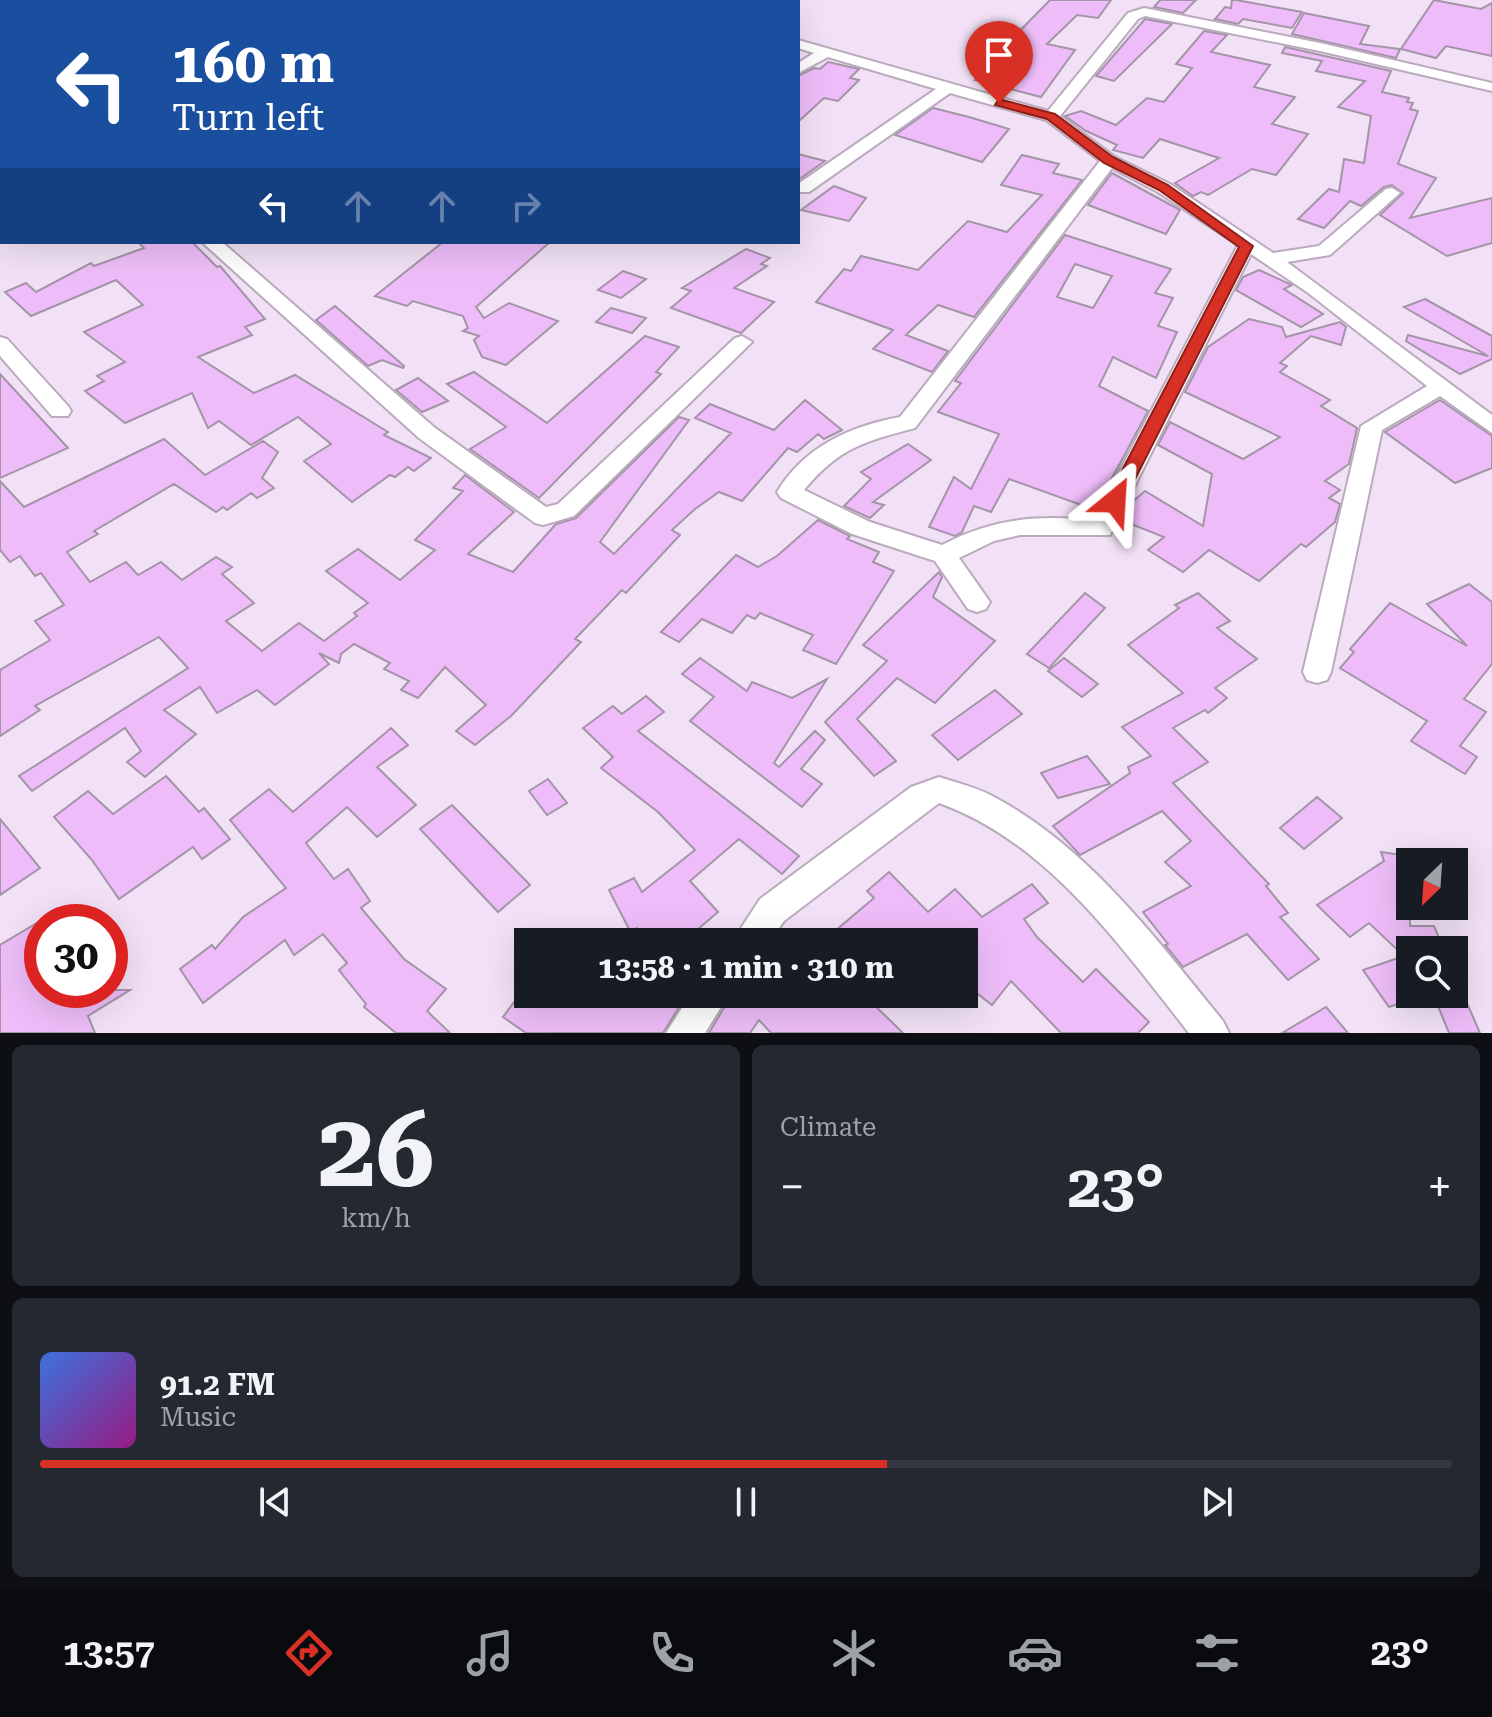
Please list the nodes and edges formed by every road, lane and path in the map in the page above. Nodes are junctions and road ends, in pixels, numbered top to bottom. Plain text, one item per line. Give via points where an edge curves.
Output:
1 (800, 45) edge
2 (826, 52) junction
3 (800, 68) edge
4 (1492, 87) edge
5 (947, 88) junction
6 (1051, 117) junction
7 (1109, 160) junction
8 (803, 188) dead end
9 (1392, 193) dead end
10 (213, 244) edge
11 (1246, 246) junction
12 (1268, 259) junction
13 (742, 342) dead end
14 (0, 343) edge
15 (1441, 387) junction
16 (60, 411) dead end
17 (1492, 426) edge
18 (944, 555) junction
19 (977, 602) dead end
20 (1317, 672) dead end
21 (759, 928) edge
22 (702, 1008) edge
23 (684, 1033) edge
24 (1211, 1033) edge

1 - 2 street
2 - 3 street
2 - 5 street
4 - 6 street via 1144,12 1133,16
5 - 6 street
5 - 8 street
6 - 7 street
7 - 11 street via 1164,188
7 - 18 street via 907,423 865,429 821,454 789,492 861,528
9 - 12 street via 1324,251
10 - 13 street via 427,433 543,517 566,510
11 - 12 street
11 - 18 street via 1101,529 1027,523 982,533
12 - 15 street via 1314,288
14 - 16 street
15 - 17 street
15 - 20 street via 1372,426
18 - 19 street
21 - 24 street via 772,910 922,796 939,790 989,809 1057,858 1144,950
22 - 23 street

